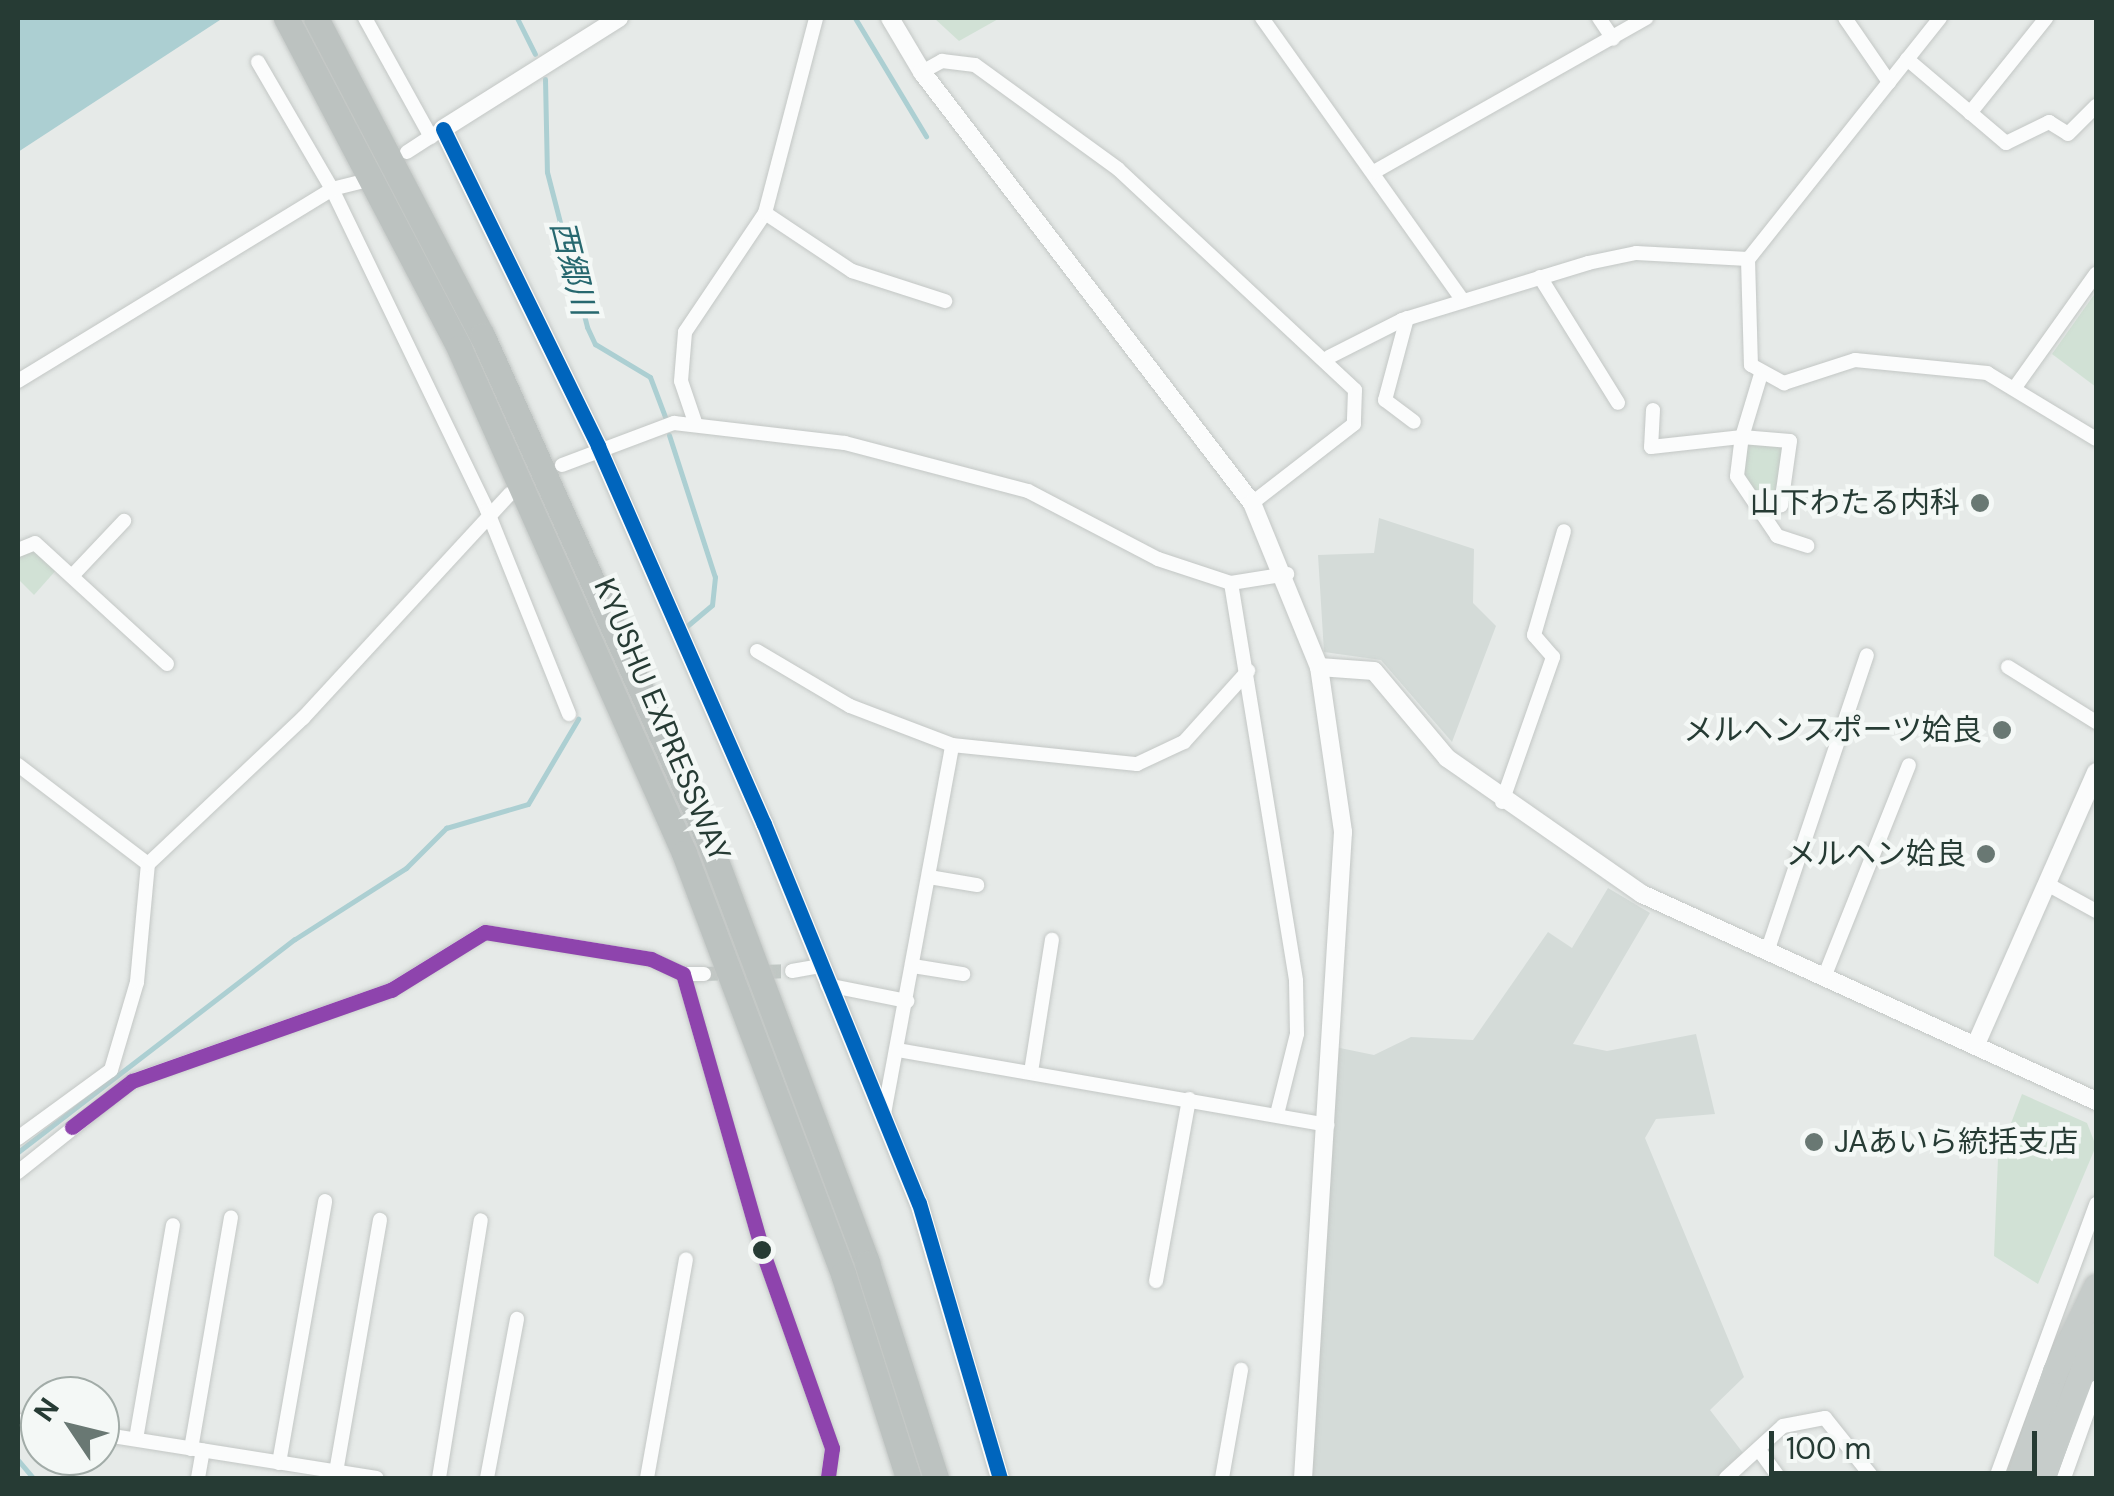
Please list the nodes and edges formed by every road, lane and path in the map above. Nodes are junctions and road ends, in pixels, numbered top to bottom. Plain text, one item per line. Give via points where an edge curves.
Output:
1 (286, 18) edge
2 (316, 18) edge
3 (365, 18) edge
4 (620, 18) edge
5 (816, 18) edge
6 (890, 18) edge
7 (1262, 18) edge
8 (1598, 18) edge
9 (1646, 18) edge
10 (1846, 18) edge
11 (1940, 18) edge
12 (2046, 18) edge
13 (1613, 38) junction
14 (1907, 59) junction
15 (258, 62) dead end
16 (330, 68) junction
17 (922, 72) junction
18 (1889, 82) junction
19 (2096, 106) edge
20 (1970, 112) junction
21 (437, 133) junction
22 (407, 152) dead end
23 (1374, 172) junction
24 (362, 182) dead end
25 (332, 189) junction
26 (765, 213) junction
27 (1748, 258) junction
28 (2096, 274) edge
29 (1540, 277) junction
30 (1463, 301) junction
31 (945, 302) dead end
32 (1408, 318) junction
33 (1328, 357) junction
34 (1761, 374) junction
35 (18, 381) edge
36 (2016, 386) junction
37 (1618, 404) dead end
38 (1653, 410) dead end
39 (1414, 422) dead end
40 (696, 425) junction
41 (1742, 437) junction
42 (2096, 439) edge
43 (598, 446) junction
44 (562, 465) dead end
45 (510, 494) dead end
46 (1755, 503) junction
47 (1252, 504) junction
48 (486, 510) junction
49 (124, 521) dead end
50 (1564, 531) dead end
51 (1807, 546) dead end
52 (18, 550) edge
53 (1286, 574) junction
54 (72, 576) junction
55 (1231, 582) junction
56 (757, 651) dead end
57 (1867, 654) dead end
58 (167, 664) dead end
59 (1319, 666) junction
60 (2008, 667) dead end
61 (1248, 671) junction
62 (568, 714) dead end
63 (2096, 722) edge
64 (952, 744) junction
65 (1909, 764) dead end
66 (18, 765) edge
67 (2096, 772) edge
68 (1501, 803) junction
69 (148, 864) junction
70 (928, 878) junction
71 (2048, 884) junction
72 (977, 885) dead end
73 (2096, 911) edge
74 (1052, 940) dead end
75 (1767, 952) junction
76 (820, 966) junction
77 (913, 966) junction
78 (792, 971) tunnel mouth
79 (683, 974) junction
80 (704, 974) tunnel mouth
81 (963, 974) dead end
82 (1825, 975) junction
83 (828, 985) junction
84 (907, 1001) junction
85 (1977, 1042) junction
86 (898, 1050) junction
87 (1031, 1072) junction
88 (1188, 1099) junction
89 (2096, 1101) edge
90 (1277, 1114) junction
91 (18, 1116) edge
92 (883, 1120) junction
93 (1327, 1125) junction
94 (23, 1134) edge
95 (18, 1172) edge
96 (326, 1201) dead end
97 (2096, 1204) edge
98 (231, 1217) dead end
99 (380, 1220) dead end
100 (481, 1220) dead end
101 (173, 1224) dead end
102 (686, 1259) dead end
103 (1156, 1281) dead end
104 (2096, 1286) edge
105 (516, 1319) dead end
106 (2096, 1336) edge
107 (1240, 1370) dead end
108 (2096, 1388) edge
109 (120, 1437) edge
110 (136, 1440) junction
111 (197, 1450) junction
112 (1760, 1450) junction
113 (279, 1463) junction
114 (336, 1472) junction
115 (198, 1478) edge
116 (377, 1478) edge
117 (438, 1478) edge
118 (487, 1478) edge
119 (647, 1478) edge
120 (828, 1478) edge
121 (908, 1478) edge
122 (936, 1478) edge
123 (1000, 1478) edge
124 (1222, 1478) edge
125 (1303, 1478) edge
126 (1726, 1478) edge
127 (1779, 1478) edge
128 (1873, 1478) edge
129 (1996, 1478) edge
130 (2019, 1478) edge
131 (2042, 1478) edge
132 (2064, 1478) edge

1 - 16 highway, KYUSHU EXPRESSWAY
2 - 16 highway, KYUSHU EXPRESSWAY
3 - 21 street
4 - 21 street
5 - 26 street
6 - 17 street
7 - 23 street
8 - 13 street
9 - 13 street
10 - 18 street
11 - 14 street
12 - 20 street
13 - 23 street
14 - 18 street
14 - 20 street
15 - 25 street
16 - 121 highway, KYUSHU EXPRESSWAY via 552,545 684,853 843,1274
16 - 122 highway, KYUSHU EXPRESSWAY via 482,335 708,839 866,1263
17 - 33 street via 942,61 975,65 1118,169 1250,299
17 - 47 street
18 - 27 street
19 - 20 street via 2068,134 2048,122 2006,143
21 - 22 street
21 - 43 street
23 - 30 street
24 - 25 street
25 - 35 street
25 - 48 street
26 - 31 street via 852,271
26 - 40 street via 686,332 681,382
27 - 29 street via 1636,253
27 - 34 street via 1752,365
28 - 36 street
29 - 30 street
29 - 37 street
30 - 32 street
32 - 33 street
32 - 39 street via 1386,400
33 - 47 street via 1355,390 1354,424
34 - 36 street via 1784,383 1855,360 1909,360
34 - 41 street
36 - 42 street
38 - 41 street via 1651,448
40 - 43 street
40 - 55 street via 899,451 1028,491 1158,559
41 - 46 street via 1737,476
41 - 46 street via 1790,441 1781,505
43 - 44 street
43 - 76 street
45 - 48 street
46 - 51 street via 1777,536
47 - 53 street
48 - 62 street
48 - 69 street via 303,718
49 - 54 street
50 - 68 street via 1534,635 1553,656
52 - 54 street via 35,543
53 - 55 street
53 - 59 street
54 - 58 street
55 - 61 street
56 - 64 street via 850,706
57 - 75 street
59 - 68 street via 1363,668 1391,684 1447,758
59 - 93 street via 1343,832
60 - 63 street
61 - 64 street via 1184,742 1137,764
61 - 90 street via 1296,981 1297,1034
64 - 70 street
65 - 82 street
66 - 69 street
67 - 71 street
68 - 75 street via 1642,894
69 - 94 street via 137,982 111,1070
70 - 72 street
70 - 77 street
71 - 73 street
71 - 85 street
74 - 87 street
75 - 82 street
76 - 78 street
76 - 83 street
77 - 81 street
77 - 84 street
79 - 80 street
79 - 95 street via 651,959 486,932 391,990 132,1081
79 - 120 street via 729,1144 832,1448
82 - 85 street
83 - 84 street
83 - 92 street
84 - 86 street
85 - 89 street
86 - 87 street
86 - 92 street
87 - 88 street
88 - 90 street
88 - 103 street
90 - 93 street
91 - 94 street
92 - 123 street via 919,1203
93 - 125 street
96 - 113 street
97 - 129 street
98 - 111 street
99 - 114 street
100 - 117 street
101 - 110 street
102 - 119 street
104 - 130 highway via 2054,1370
105 - 118 street
106 - 131 highway
107 - 124 street
108 - 132 street
109 - 110 street
110 - 111 street
111 - 113 street
111 - 115 street
112 - 126 street
112 - 127 street
112 - 128 street via 1783,1426 1825,1418
113 - 114 street
114 - 116 street

